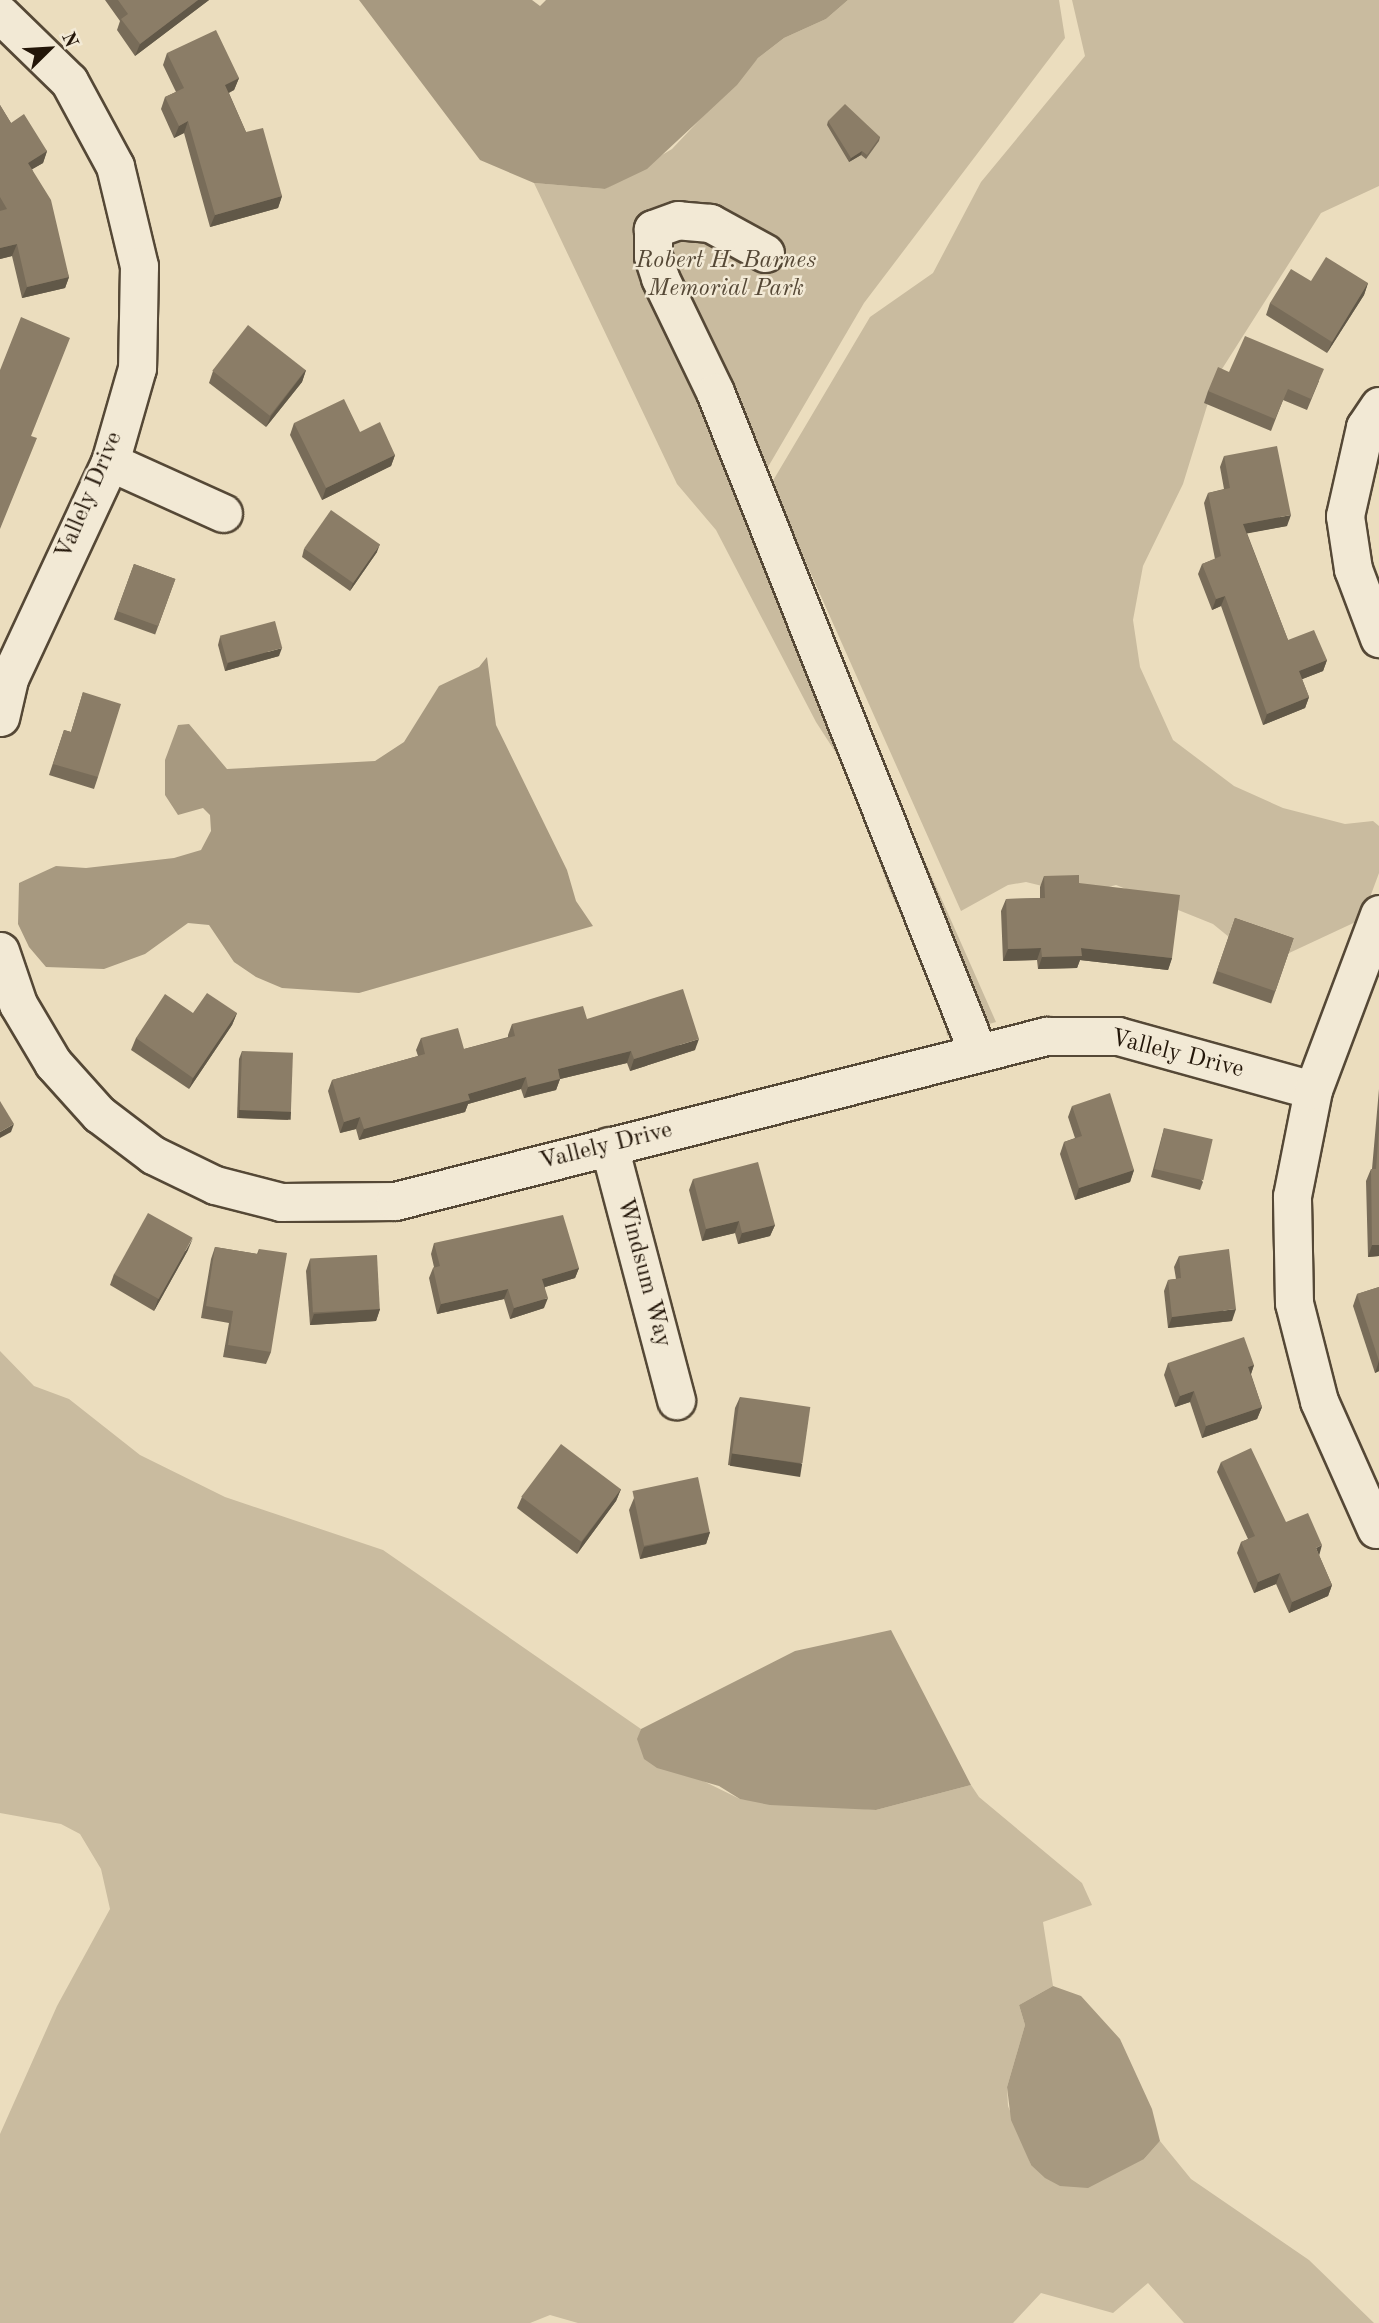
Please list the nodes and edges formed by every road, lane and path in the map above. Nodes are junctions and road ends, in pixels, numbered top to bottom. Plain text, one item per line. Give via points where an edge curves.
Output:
1 (0, 14) edge
2 (765, 253) dead end
3 (1379, 406) edge
4 (110, 462) junction
5 (223, 513) dead end
6 (1379, 638) edge
7 (0, 718) edge
8 (1379, 914) edge
9 (0, 951) edge
10 (978, 1053) junction
11 (1313, 1090) junction
12 (609, 1146) junction
13 (676, 1400) dead end
14 (1376, 1529) dead end

1 - 4 street, Vallely Drive via 69,81 115,166 136,253 137,368
2 - 10 street via 710,223 678,220 653,229 653,256 660,278 715,392
3 - 6 street via 1365,427 1345,516 1353,569
4 - 5 street
4 - 7 street, Vallely Drive via 9,679
8 - 11 street
9 - 12 street, Vallely Drive via 19,1004 53,1063 99,1114 153,1155 215,1185 281,1202 395,1201
10 - 11 street, Vallely Drive via 1046,1036 1118,1036
10 - 12 street, Vallely Drive
11 - 14 street via 1292,1196 1294,1303 1319,1401
12 - 13 street, Windsum Way

